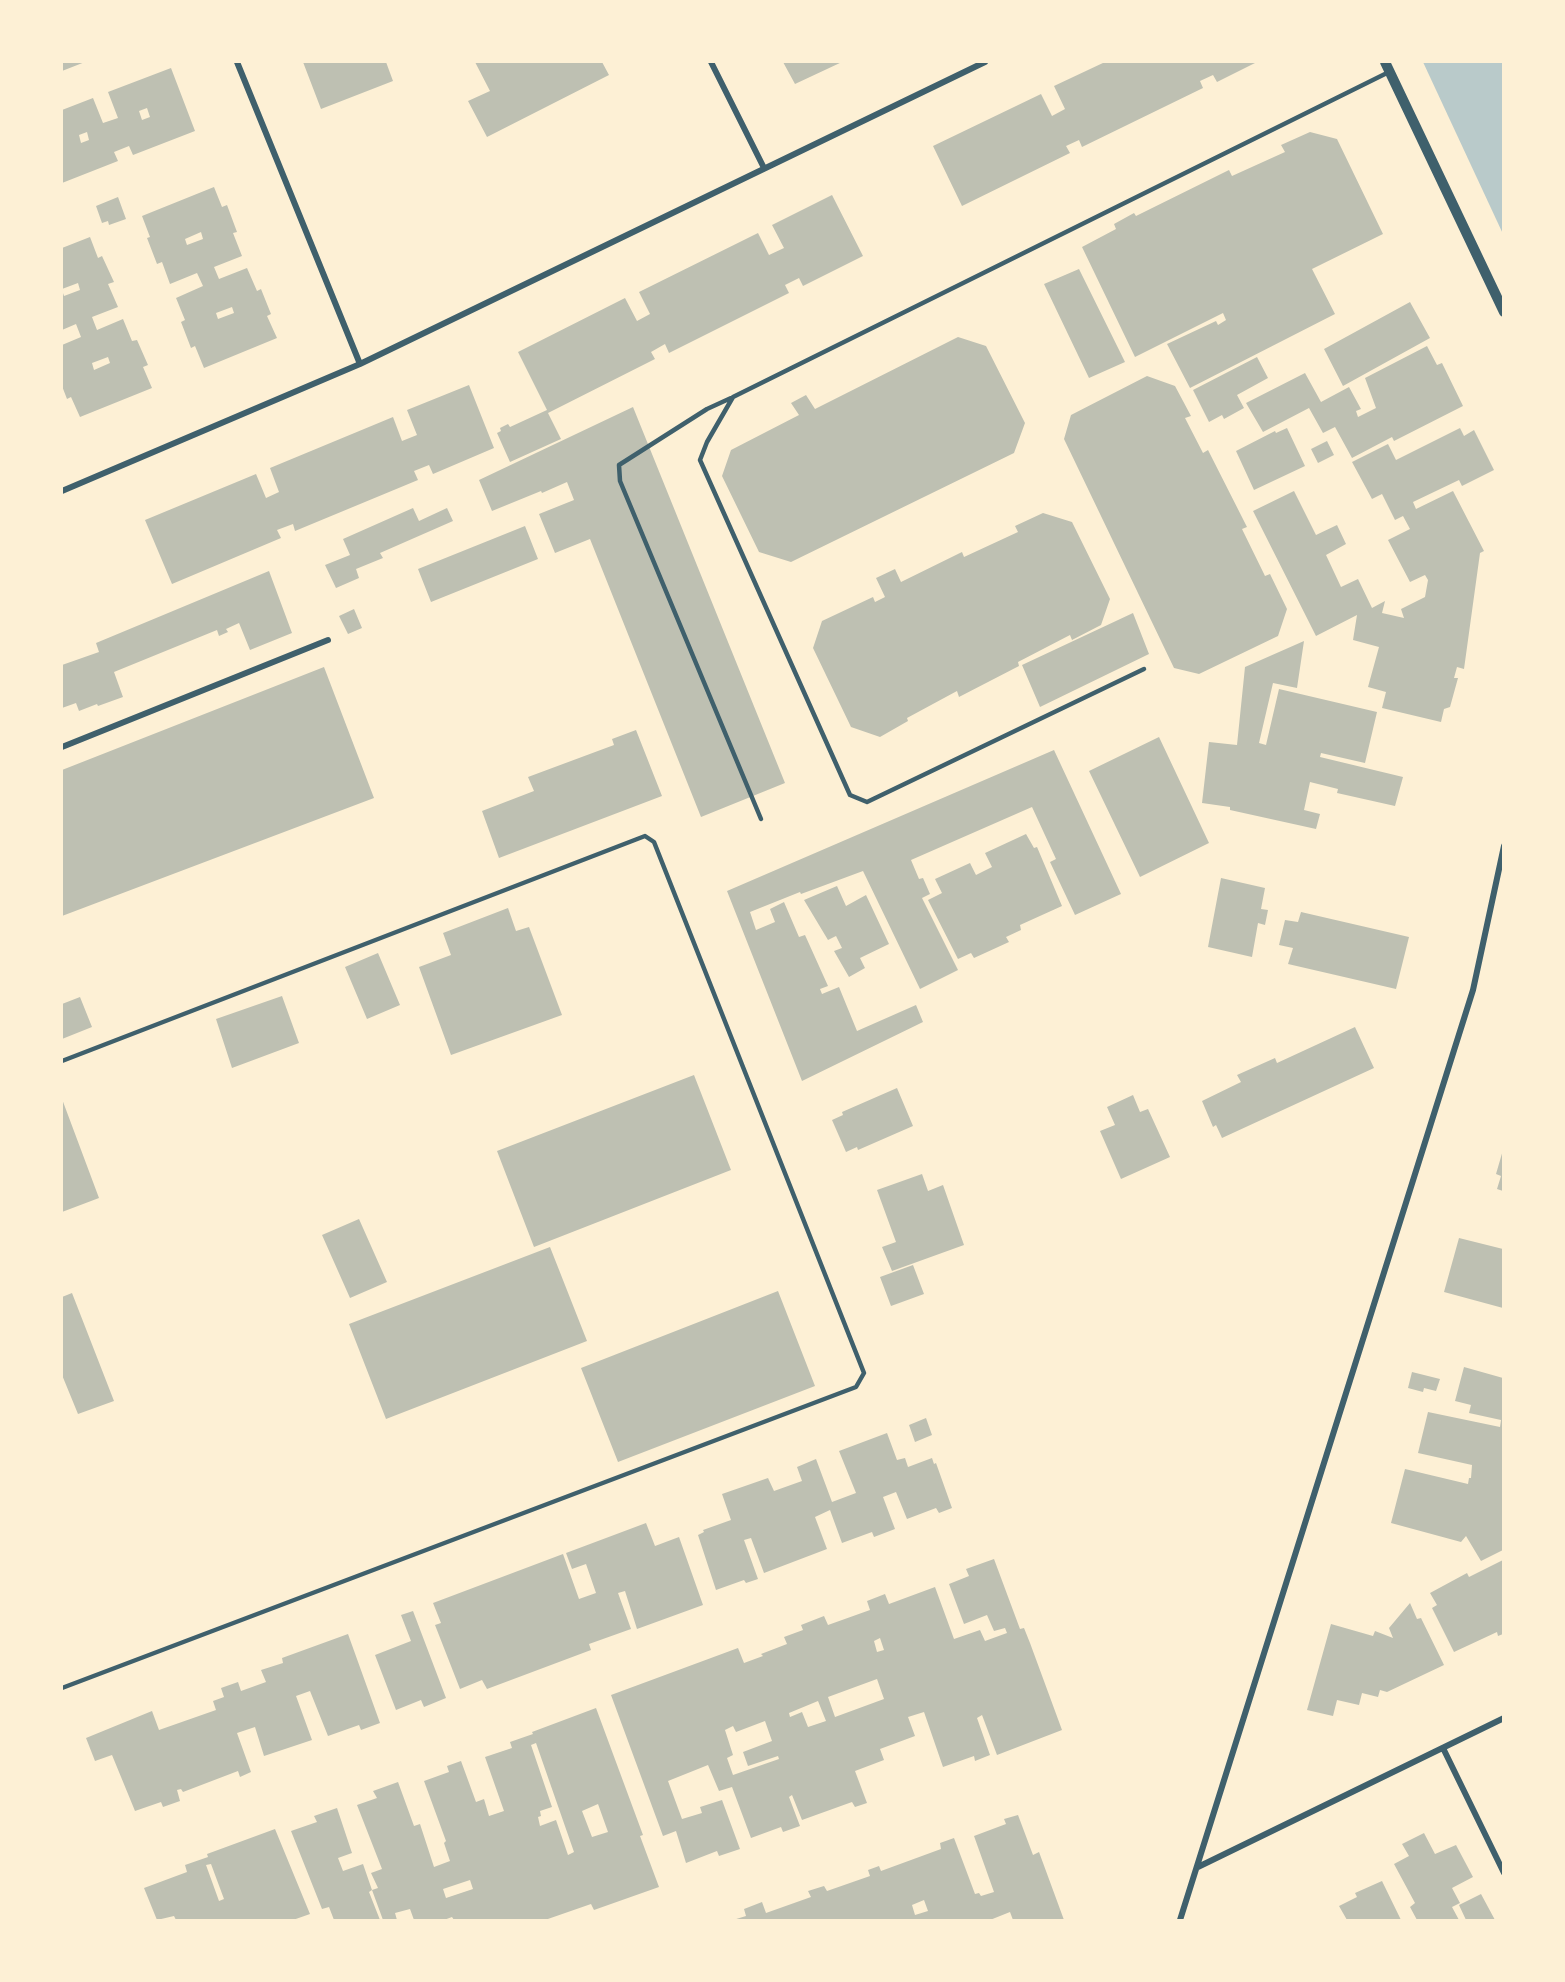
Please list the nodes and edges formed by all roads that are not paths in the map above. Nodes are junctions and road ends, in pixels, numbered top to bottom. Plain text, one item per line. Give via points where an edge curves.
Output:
1 (237, 62) edge
2 (711, 62) edge
3 (985, 62) edge
4 (1387, 67) edge
5 (764, 168) junction
6 (1502, 307) edge
7 (360, 364) junction
8 (733, 397) junction
9 (62, 491) edge
10 (328, 640) dead end
11 (1144, 669) dead end
12 (62, 747) edge
13 (761, 819) dead end
14 (1503, 846) edge
15 (62, 1061) edge
16 (62, 1688) edge
17 (1503, 1718) edge
18 (1443, 1748) junction
19 (1198, 1867) junction
20 (1503, 1873) edge
21 (1180, 1920) edge

1 - 7 street
2 - 5 street
3 - 5 street
4 - 6 street
4 - 8 lane
5 - 7 street
7 - 9 street
8 - 11 lane via 700,460 850,795 867,802
8 - 13 lane via 707,409 619,465 620,481
10 - 12 street
14 - 19 street via 1473,990
15 - 16 lane via 645,836 654,842 864,1373 856,1387
17 - 18 street
18 - 19 street
18 - 20 street
19 - 21 street

